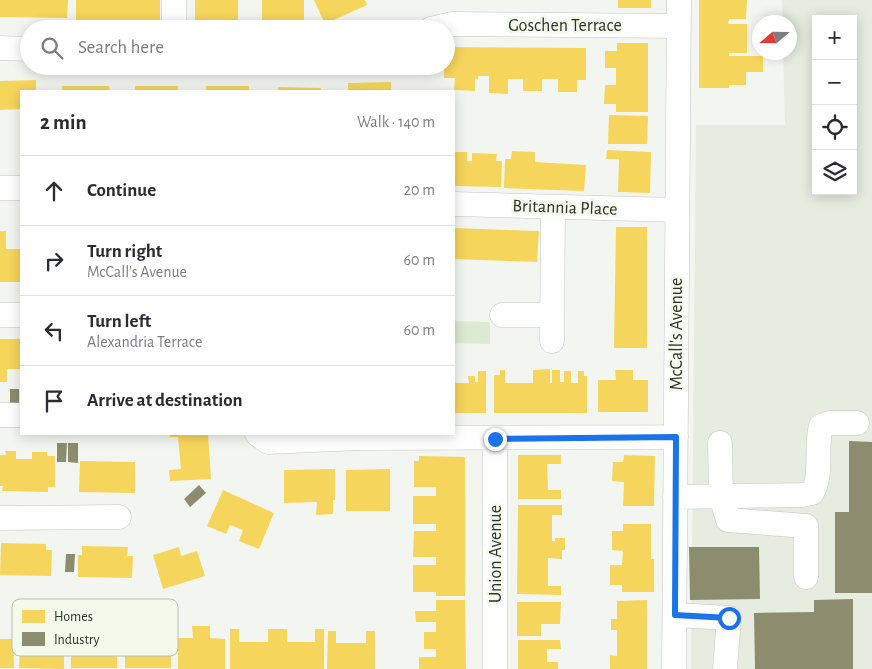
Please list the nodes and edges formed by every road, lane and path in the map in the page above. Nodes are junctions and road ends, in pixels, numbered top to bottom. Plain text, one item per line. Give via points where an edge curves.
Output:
1 (174, 0) edge
2 (679, 0) edge
3 (174, 20) edge
4 (455, 26) edge
5 (678, 26) junction
6 (0, 48) edge
7 (20, 49) edge
8 (0, 188) edge
9 (20, 188) edge
10 (455, 204) edge
11 (553, 206) junction
12 (677, 210) junction
13 (0, 315) edge
14 (20, 315) edge
15 (502, 315) dead end
16 (552, 315) junction
17 (552, 341) dead end
18 (0, 415) edge
19 (20, 415) edge
20 (857, 422) dead end
21 (360, 436) edge
22 (676, 437) junction
23 (263, 438) edge
24 (495, 439) junction
25 (720, 443) dead end
26 (721, 496) junction
27 (675, 497) junction
28 (119, 516) dead end
29 (0, 518) edge
30 (806, 577) dead end
31 (675, 615) junction
32 (495, 669) edge
33 (674, 669) edge
34 (725, 669) edge

1 - 3 street
2 - 5 street, McCall's Avenue
4 - 5 street, Goschen Terrace
5 - 12 street, McCall's Avenue
6 - 7 street
8 - 9 street
10 - 11 street, Britannia Place
11 - 12 street, Britannia Place
11 - 16 street
12 - 22 street, McCall's Avenue
13 - 14 street
15 - 16 street
16 - 17 street
18 - 19 street
20 - 26 street via 821,426 817,485 812,493
21 - 23 street
21 - 24 street
22 - 24 street
22 - 27 street, McCall's Avenue
24 - 32 street, Union Avenue
25 - 26 street
26 - 27 street
26 - 30 street via 728,520 806,526
27 - 31 street, McCall's Avenue
28 - 29 street
31 - 33 street, McCall's Avenue
31 - 34 street via 729,618

